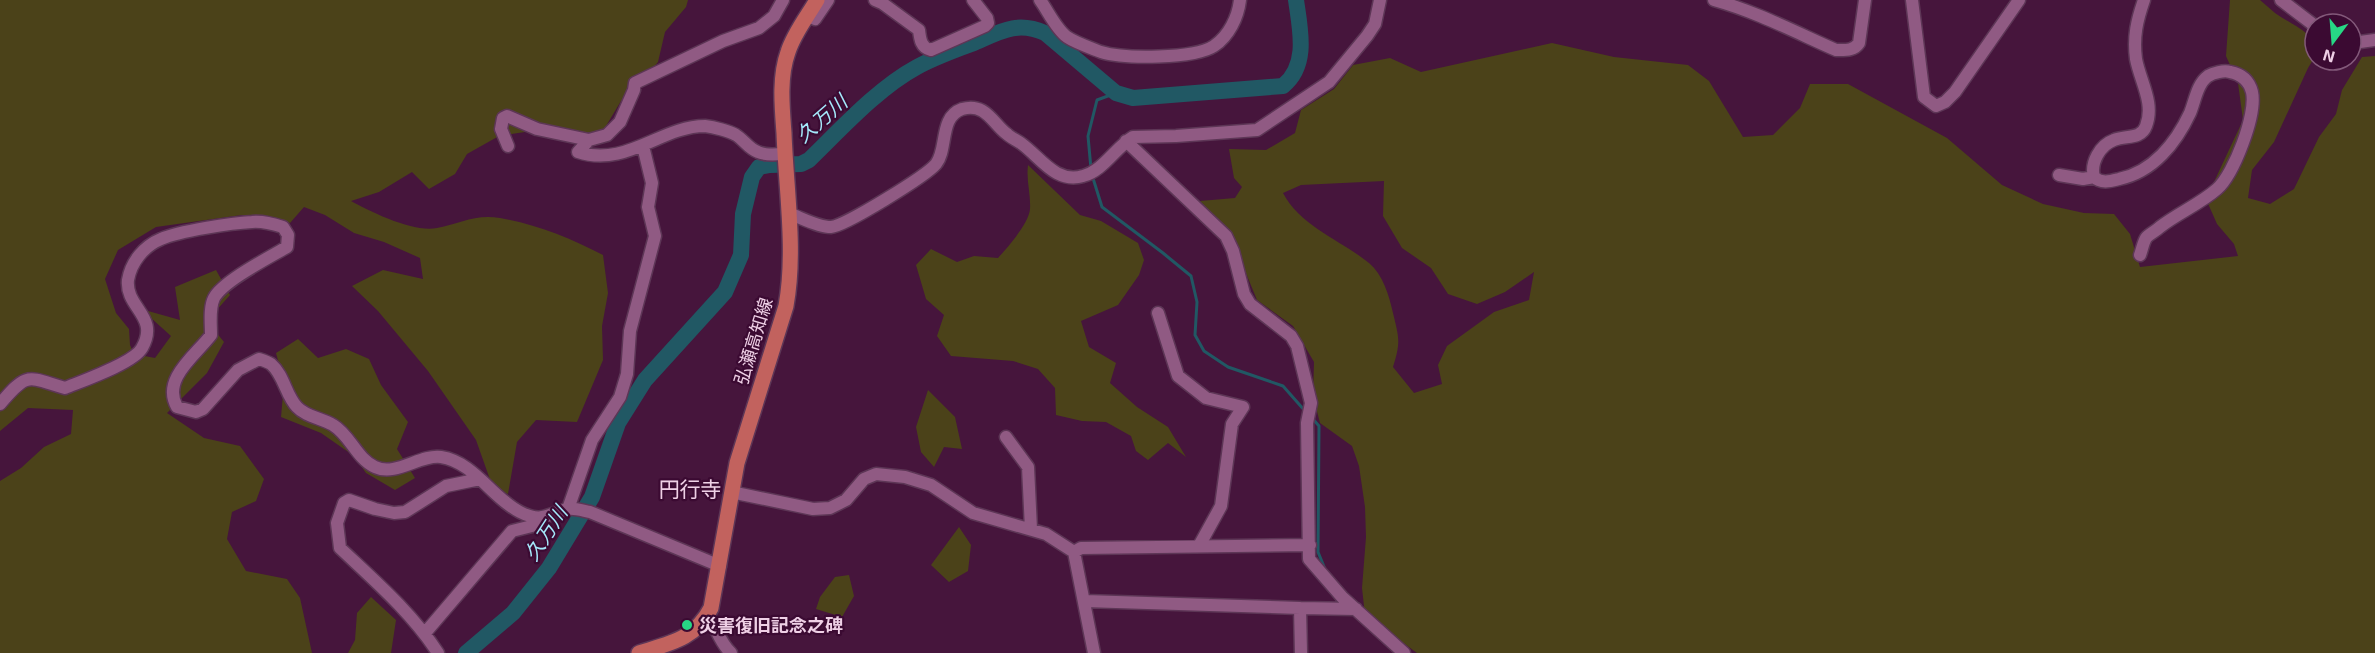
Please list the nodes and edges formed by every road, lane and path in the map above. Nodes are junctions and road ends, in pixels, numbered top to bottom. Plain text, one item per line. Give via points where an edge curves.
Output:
1 (783, 0) edge
2 (817, 0) edge
3 (828, 0) edge
4 (875, 0) edge
5 (973, 0) edge
6 (1040, 0) edge
7 (1240, 0) edge
8 (1380, 0) edge
9 (1714, 0) edge
10 (1865, 0) edge
11 (1912, 0) edge
12 (2019, 0) edge
13 (2144, 0) edge
14 (2281, 0) edge
15 (808, 16) junction
16 (2303, 17) edge
17 (589, 140) junction
18 (1126, 141) junction
19 (508, 146) dead end
20 (643, 146) junction
21 (785, 155) junction
22 (2059, 175) dead end
23 (2094, 177) junction
24 (788, 213) junction
25 (2140, 255) dead end
26 (1158, 313) dead end
27 (0, 404) edge
28 (1006, 437) dead end
29 (480, 479) junction
30 (731, 492) junction
31 (579, 510) junction
32 (539, 518) junction
33 (1031, 529) junction
34 (1310, 545) junction
35 (1199, 546) junction
36 (1074, 552) junction
37 (720, 566) junction
38 (1085, 601) junction
39 (1300, 608) junction
40 (1356, 609) junction
41 (707, 615) junction
42 (425, 633) junction
43 (438, 653) edge
44 (639, 653) edge
45 (731, 653) edge
46 (1094, 653) edge
47 (1300, 653) edge
48 (1404, 653) edge

1 - 17 street via 774,16 759,27 635,82 620,122 607,135
2 - 15 main road, 弘瀬高知線
3 - 15 street via 816,19
4 - 5 street via 919,30 924,47 931,50 988,23
6 - 7 street via 1066,36 1102,52 1146,56 1196,54 1213,46 1225,37 1239,13
8 - 18 street via 1375,24 1329,82 1257,129 1133,137
9 - 10 street via 1738,6 1836,50 1859,43
11 - 12 street via 1924,97 1936,106 1955,92
13 - 23 street via 2135,24 2134,42 2150,111 2146,129 2139,135 2105,145 2094,160
14 - 16 street
15 - 21 main road, 弘瀬高知線 via 788,52 784,70
17 - 19 street via 537,129 507,116 501,129
17 - 20 street via 578,152 606,157
18 - 24 street via 1084,176 1064,177 1043,165 992,117 973,109 962,110 948,124 942,153 934,166 867,210 839,226 827,227
18 - 34 street via 1226,236 1250,304 1291,336 1297,346 1310,408
20 - 21 street via 689,128 707,126 735,134 754,151
20 - 31 street via 652,183 648,207 655,236 630,331 627,374 620,397 592,440
21 - 24 main road, 弘瀬高知線
22 - 23 street
23 - 25 street via 2108,182 2122,179 2158,160 2180,131 2208,76 2228,71 2247,81 2252,108 2229,174 2215,191 2145,239
24 - 30 main road, 弘瀬高知線 via 790,272 786,306
26 - 35 street via 1178,375 1206,398 1243,407 1232,424 1221,506
27 - 29 street via 14,387 27,380 36,378 65,388 120,364 142,348 146,319 129,293 128,279 135,260 145,249 161,239 186,232 269,223 283,227 288,235 287,248 245,272 214,298 211,335 179,371 172,393 177,407 196,412 203,409 238,370 259,359 271,364 294,405 342,431 374,467 386,470 441,457
28 - 33 street via 1028,467
29 - 32 street via 520,513
29 - 42 street via 446,486 405,512 375,509 349,500 344,503 338,523 340,548
30 - 33 street via 830,508 846,500 864,479 876,474 905,477 931,485 973,513
30 - 37 main road, 弘瀬高知線
31 - 32 street
31 - 37 street
32 - 42 street via 532,526 512,531
33 - 36 street
34 - 35 street
34 - 40 street via 1309,559
35 - 36 street via 1081,548
36 - 38 street
37 - 41 main road, 弘瀬高知線
38 - 39 street
38 - 46 street
39 - 40 street
39 - 47 street
40 - 48 street
41 - 44 main road, 弘瀬高知線 via 694,632
41 - 45 street
42 - 43 street

